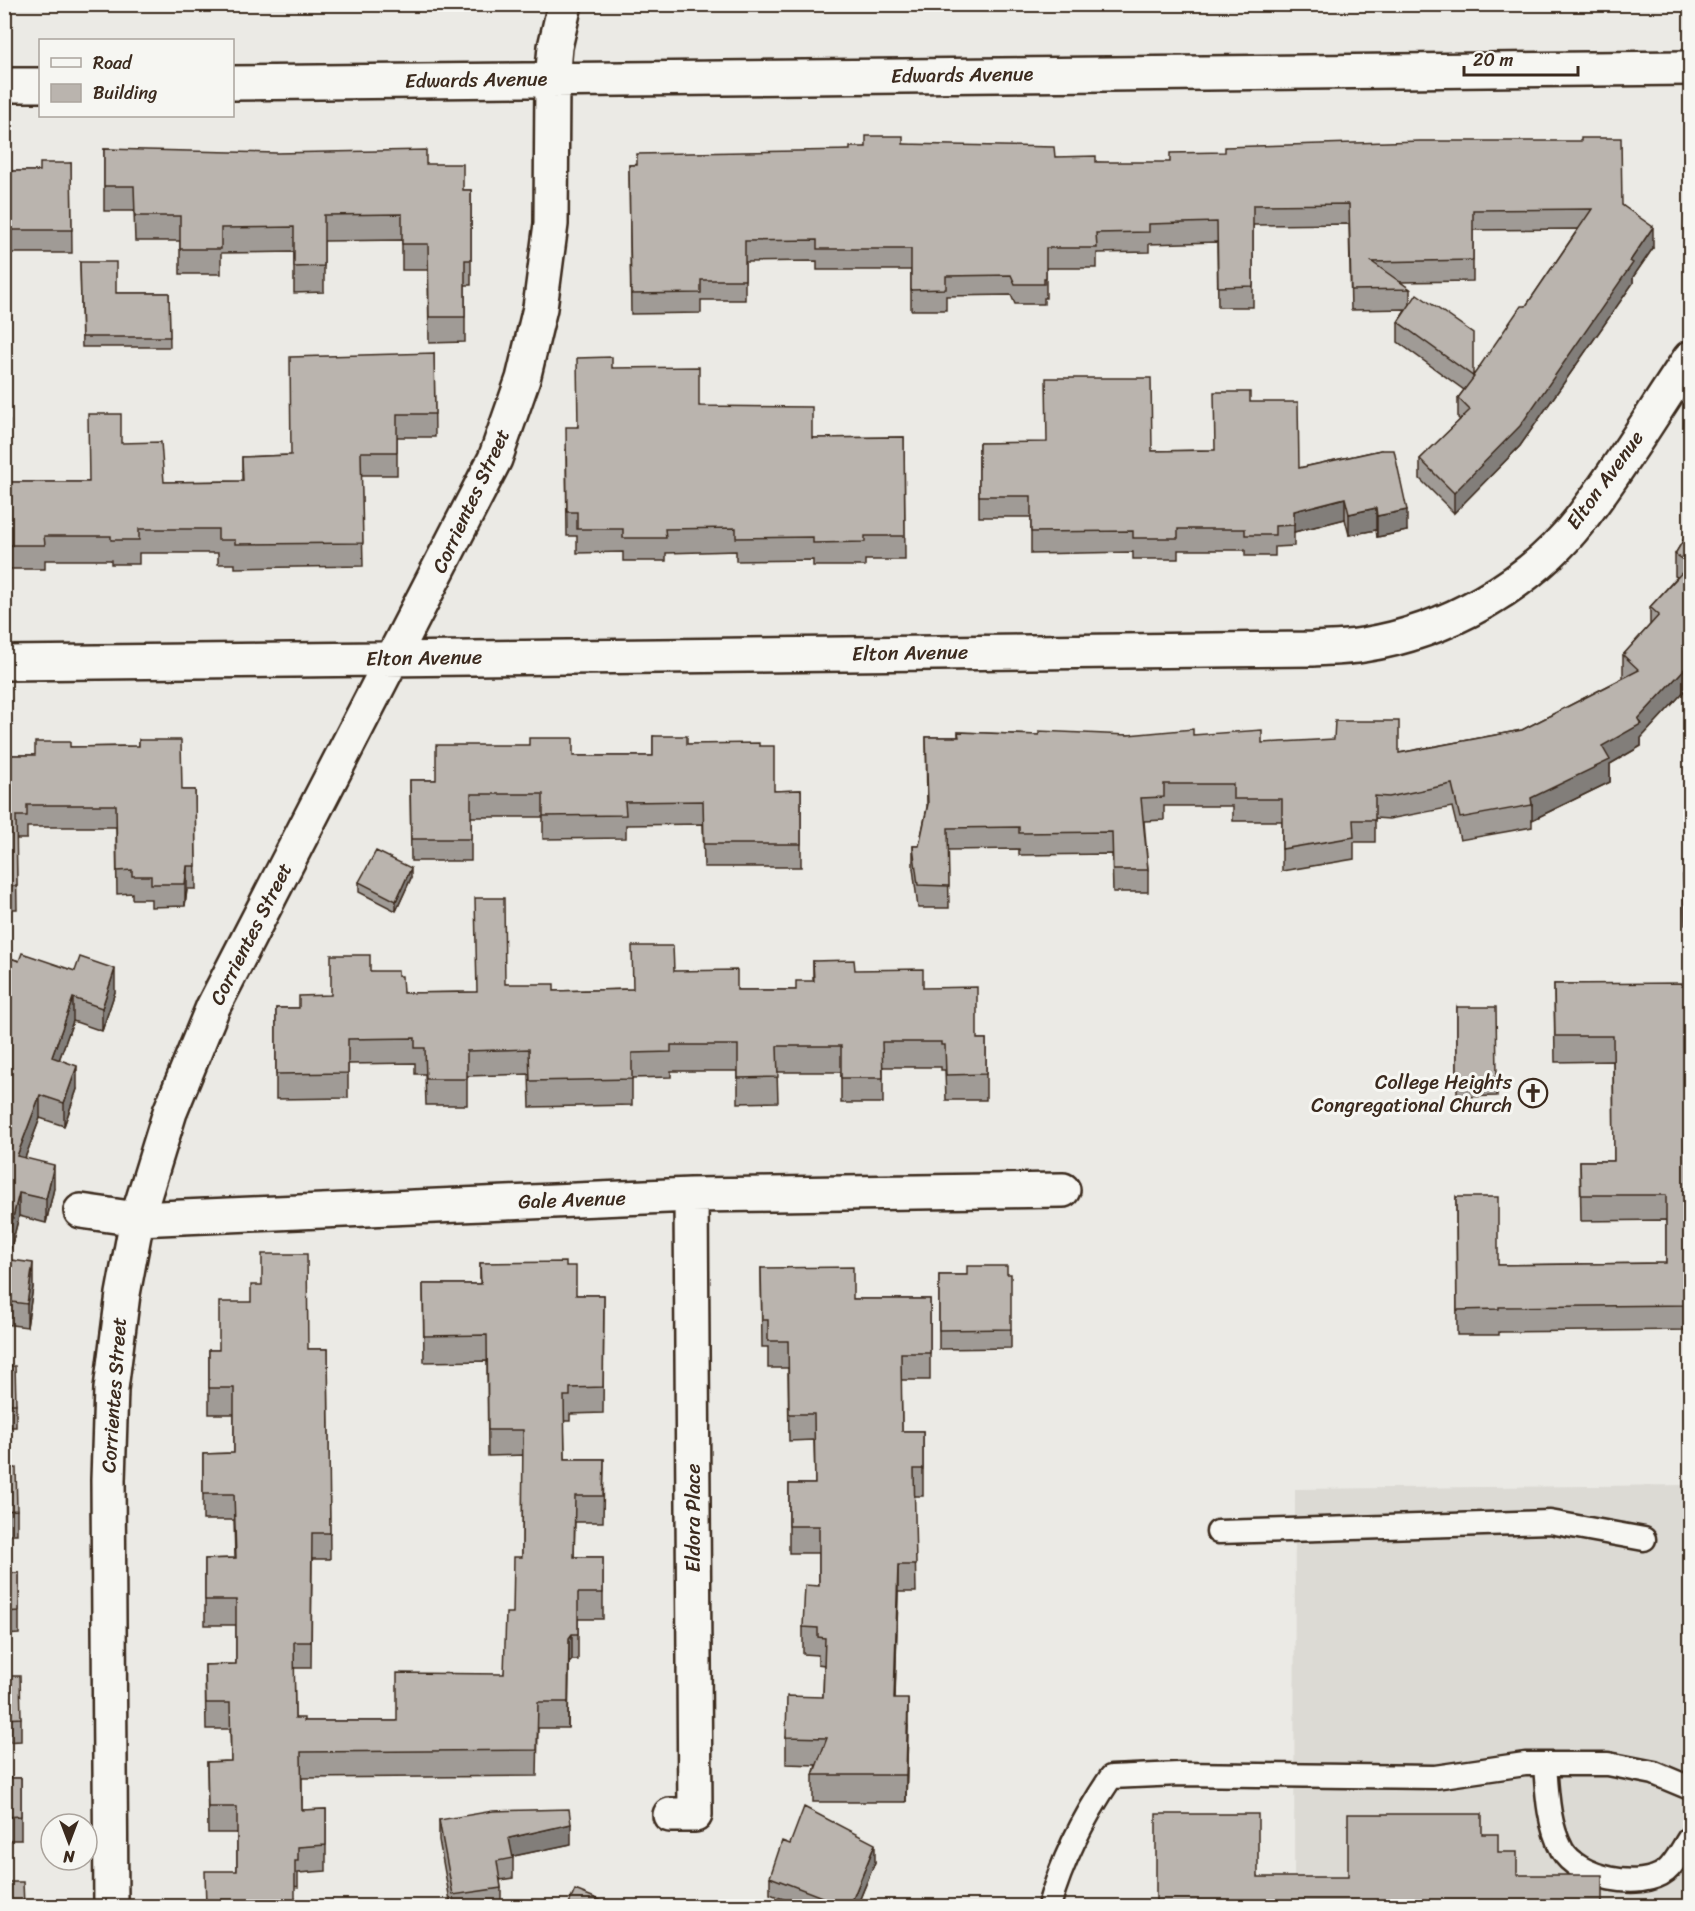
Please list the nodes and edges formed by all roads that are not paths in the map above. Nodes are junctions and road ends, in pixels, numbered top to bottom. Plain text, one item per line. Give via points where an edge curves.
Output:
1 (565, 4) edge
2 (1690, 68) edge
3 (552, 80) junction
4 (234, 83) edge
5 (4, 85) edge
6 (39, 85) edge
7 (1690, 358) edge
8 (393, 659) junction
9 (4, 663) edge
10 (1063, 1190) dead end
11 (691, 1195) junction
12 (81, 1211) dead end
13 (137, 1219) junction
14 (1218, 1532) dead end
15 (1644, 1539) dead end
16 (1545, 1764) junction
17 (1690, 1788) edge
18 (670, 1815) dead end
19 (1690, 1837) edge
20 (111, 1906) edge
21 (1049, 1906) edge

1 - 3 street, Corrientes Street
2 - 3 street, Edwards Avenue
3 - 4 street, Edwards Avenue
3 - 8 street, Corrientes Street via 551,224 540,308 523,379 495,459
5 - 6 street
7 - 8 street, Elton Avenue via 1579,521 1532,569 1483,603 1422,631 1363,645 1313,649
8 - 9 street, Elton Avenue
8 - 13 street, Corrientes Street via 213,1006 170,1112
10 - 11 street, Gale Avenue
11 - 13 street, Gale Avenue
11 - 18 street, Eldora Place via 694,1815
12 - 13 street, Gale Avenue
13 - 20 street, Corrientes Street via 111,1389
14 - 15 lane via 1550,1522
16 - 17 lane via 1608,1764 1654,1773
16 - 19 lane via 1548,1806 1562,1851 1582,1870 1634,1883 1666,1871
16 - 21 lane via 1435,1777 1111,1777 1059,1871

